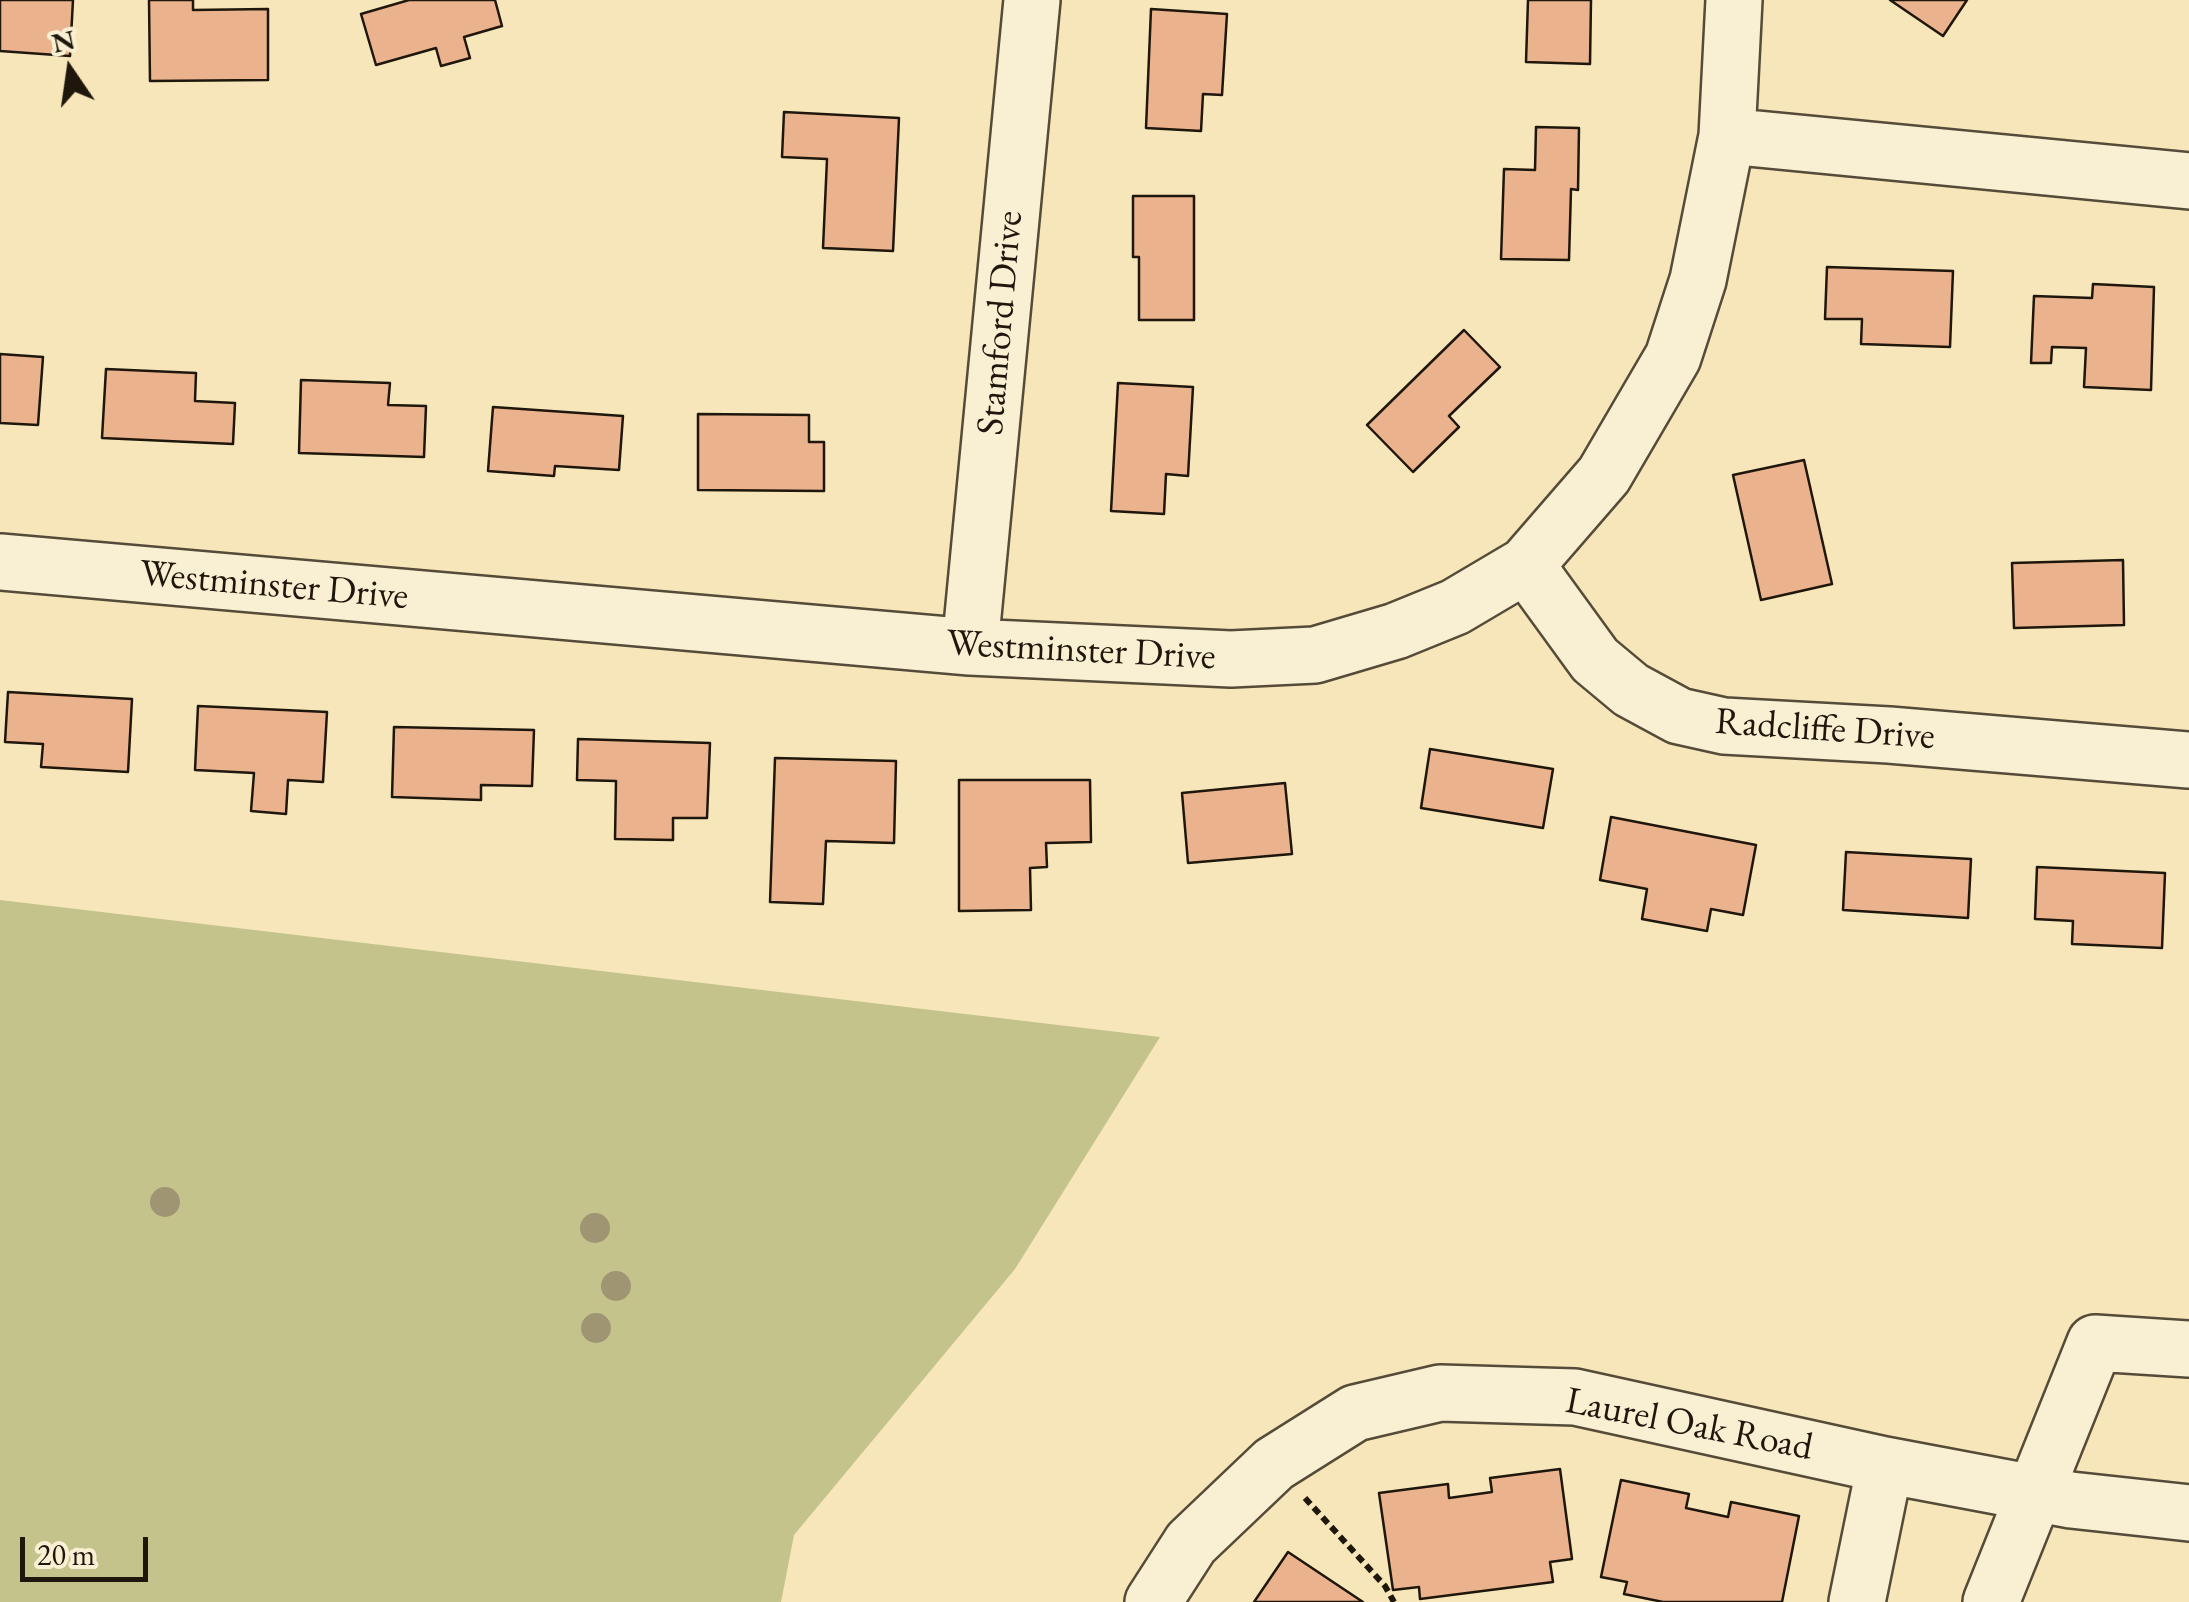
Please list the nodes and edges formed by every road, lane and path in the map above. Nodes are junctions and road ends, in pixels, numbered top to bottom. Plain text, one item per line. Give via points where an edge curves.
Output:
1 (1032, 0) edge
2 (1734, 0) edge
3 (1727, 136) junction
4 (2189, 181) edge
5 (0, 562) edge
6 (1526, 565) junction
7 (970, 647) junction
8 (2189, 760) edge
9 (2189, 1349) edge
10 (1274, 1464) junction
11 (1885, 1465) junction
12 (2035, 1494) junction
13 (2189, 1513) edge
14 (1153, 1602) edge
15 (1394, 1602) edge
16 (1857, 1602) edge
17 (1991, 1602) edge

1 - 7 street, Stamford Drive
2 - 3 street, Westminster Drive
3 - 4 street
3 - 6 street, Westminster Drive via 1698,280 1673,356 1604,475
5 - 7 street, Westminster Drive
6 - 7 street, Westminster Drive via 1455,608 1315,655 1230,659
6 - 8 street, Radcliffe Drive via 1595,660 1631,690 1680,716 1724,726
9 - 12 street via 2095,1343
10 - 11 street, Laurel Oak Road via 1356,1413 1440,1393 1576,1397
10 - 14 street, Laurel Oak Road via 1192,1544
10 - 15 path
11 - 12 street, Laurel Oak Road
11 - 16 street
12 - 13 street, Laurel Oak Road
12 - 17 street

